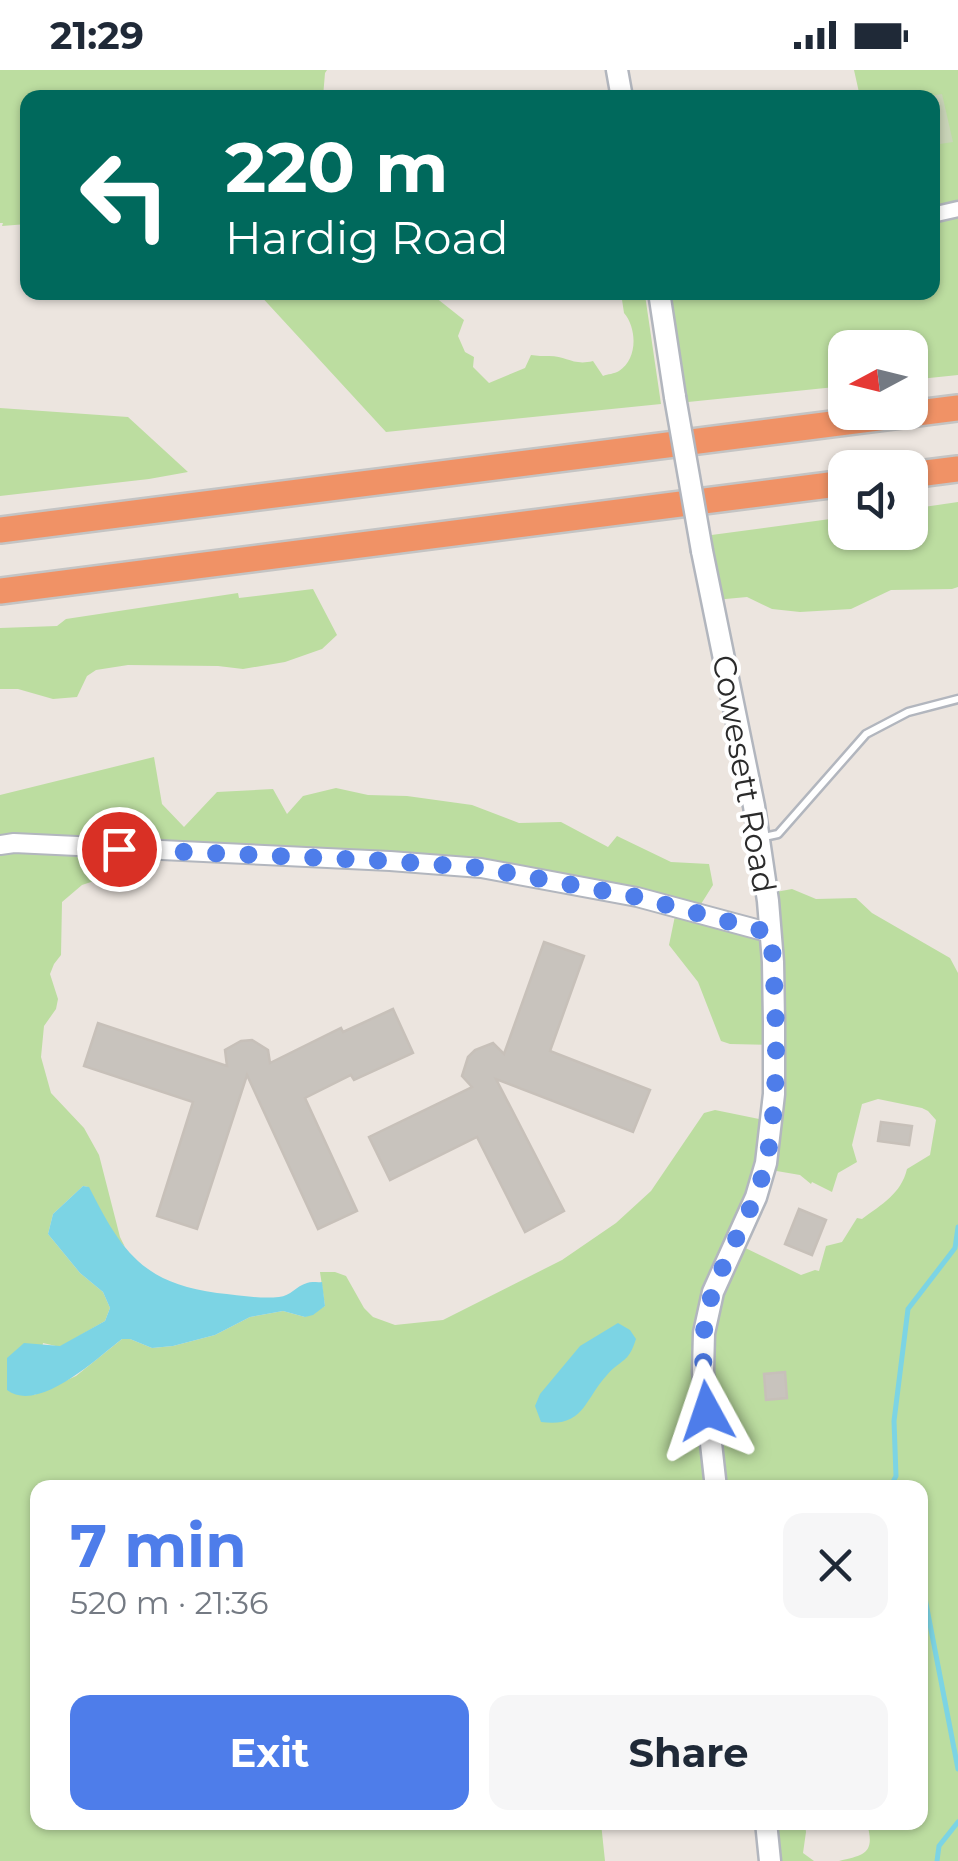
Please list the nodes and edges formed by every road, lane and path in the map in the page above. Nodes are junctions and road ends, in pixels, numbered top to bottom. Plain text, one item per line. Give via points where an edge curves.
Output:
1 (660, 300) edge
2 (958, 408) edge
3 (958, 468) edge
4 (928, 472) edge
5 (828, 485) edge
6 (0, 530) edge
7 (0, 591) edge
8 (958, 699) edge
9 (758, 838) junction
10 (0, 845) edge
11 (771, 933) junction
12 (715, 1480) edge
13 (767, 1830) edge
14 (770, 1861) edge

1 - 9 main road, Cowesett Road, bridge
2 - 6 highway
3 - 4 highway
5 - 7 highway
8 - 9 lane via 908,712 866,734 778,834
9 - 11 main road, Cowesett Road
10 - 11 street via 466,867 620,894
11 - 12 main road, Cowesett Road via 770,1140 756,1197 717,1282 704,1333
13 - 14 main road

